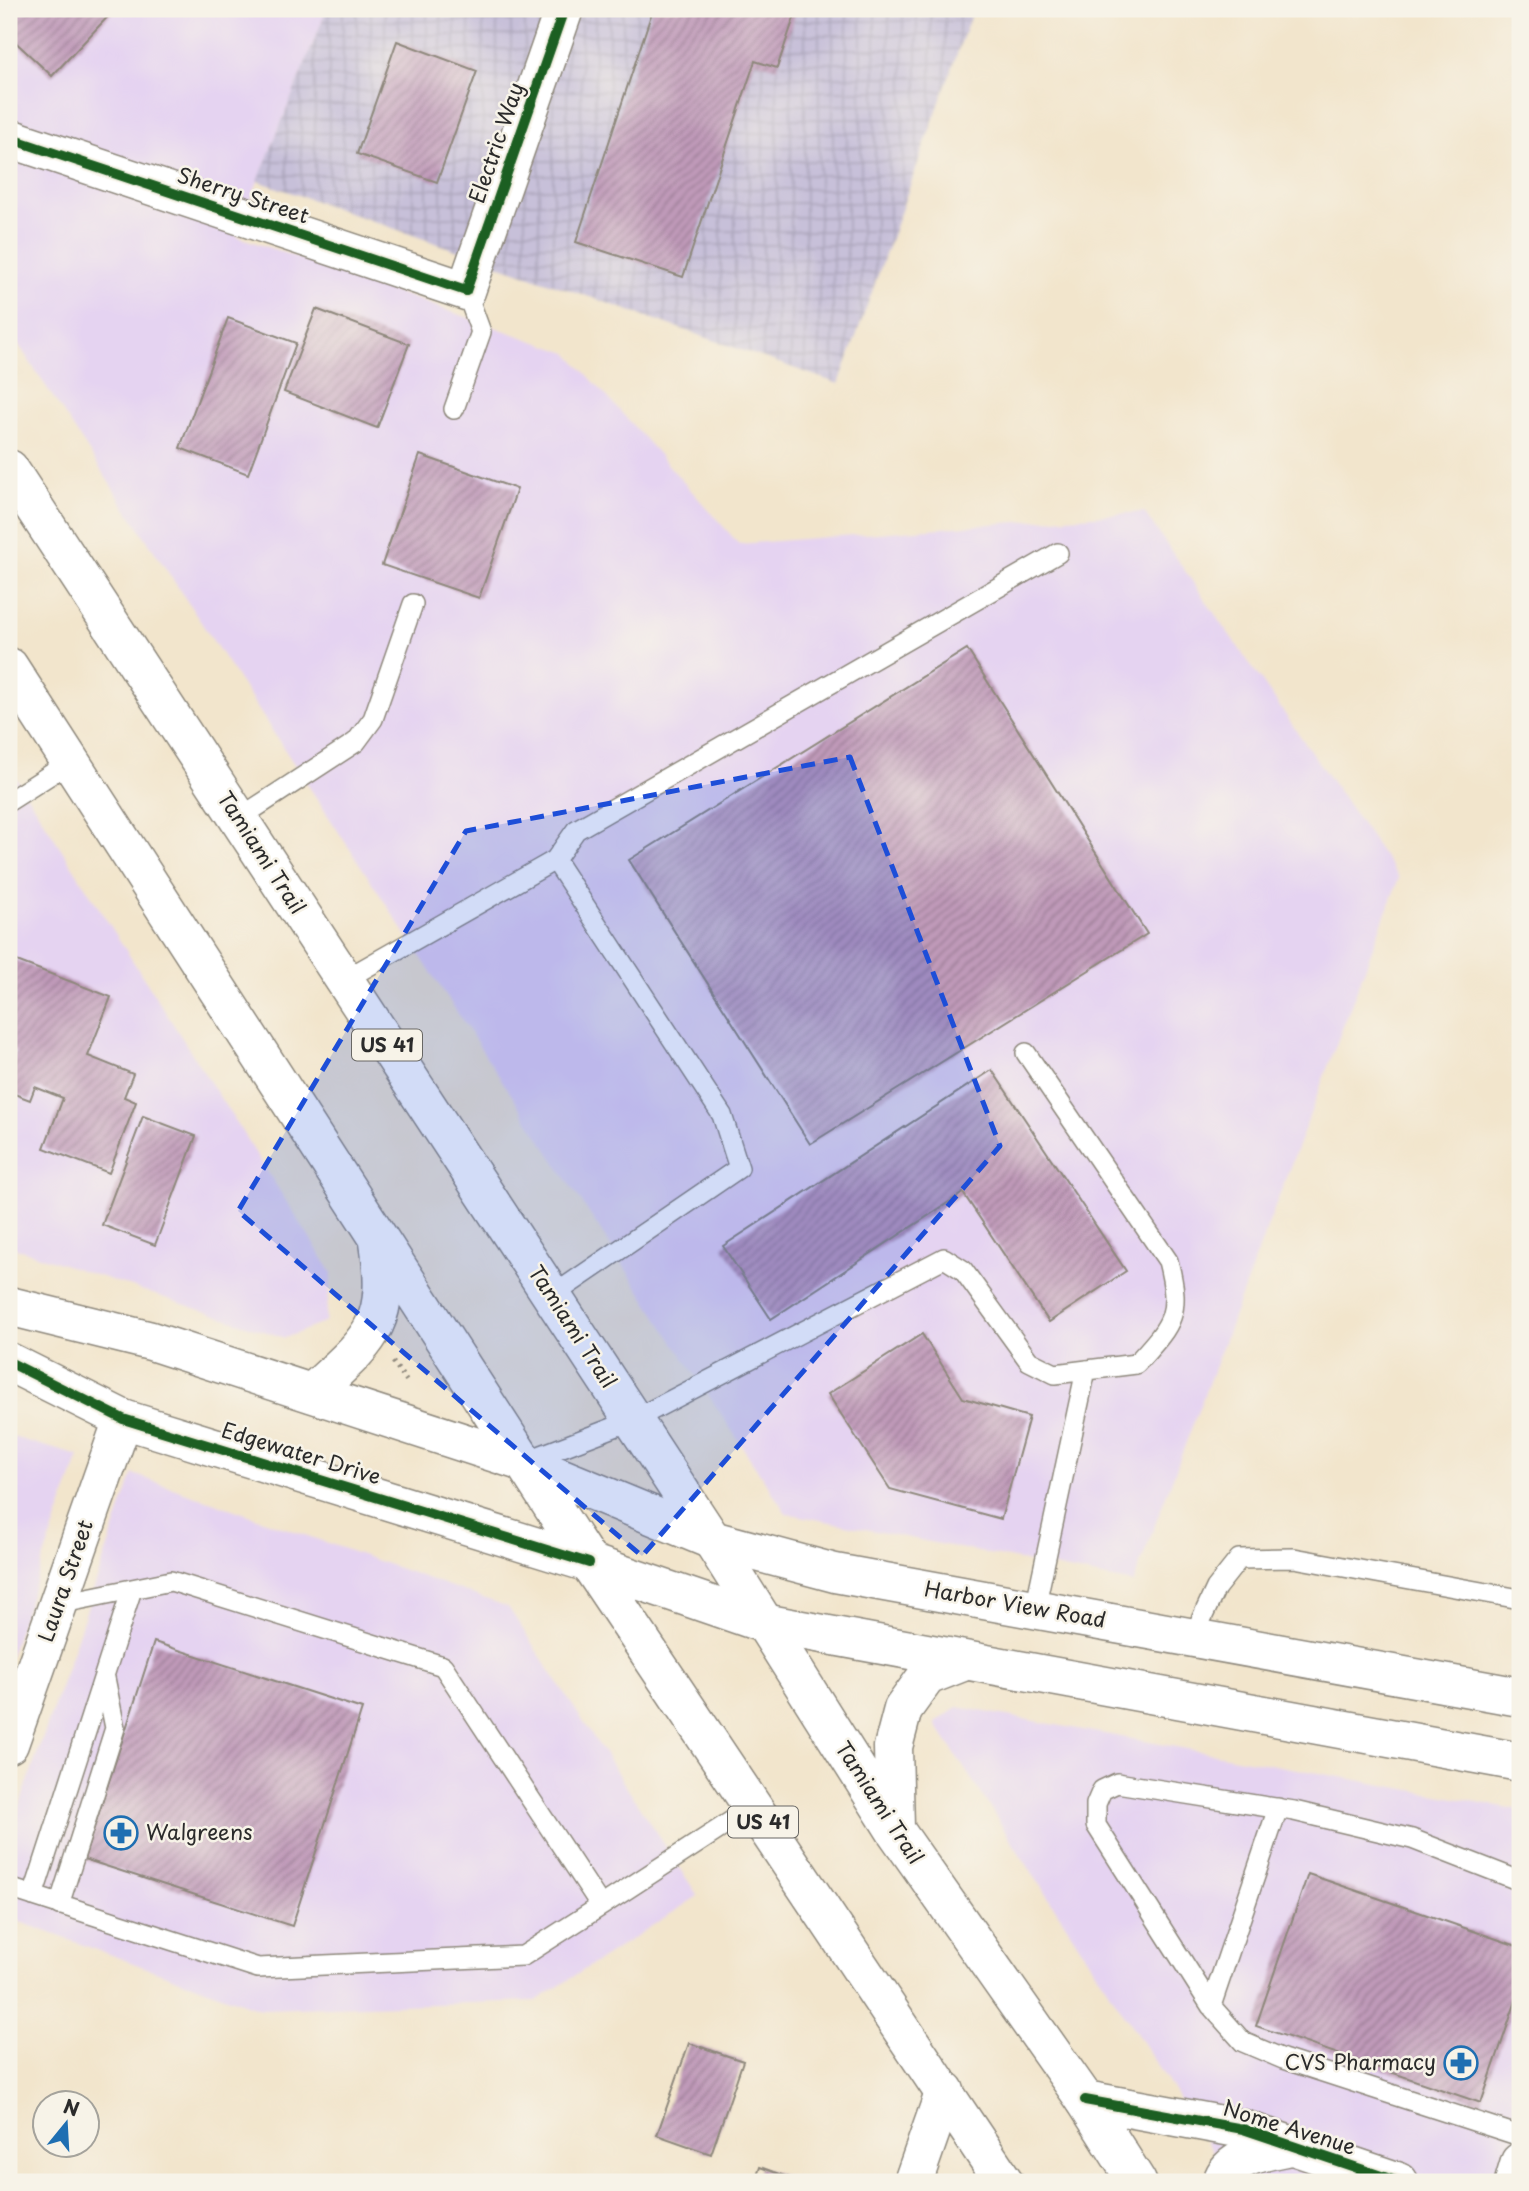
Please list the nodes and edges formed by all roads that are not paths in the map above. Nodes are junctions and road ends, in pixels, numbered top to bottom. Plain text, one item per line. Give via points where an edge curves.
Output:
1 (564, 9) edge
2 (9, 138) edge
3 (466, 291) junction
4 (454, 409) dead end
5 (9, 469) edge
6 (1058, 553) dead end
7 (413, 604) dead end
8 (9, 667) edge
9 (70, 762) junction
10 (9, 801) edge
11 (239, 819) junction
12 (555, 860) junction
13 (344, 980) junction
14 (1026, 1053) dead end
15 (379, 1240) junction
16 (552, 1296) junction
17 (9, 1306) edge
18 (9, 1362) edge
19 (1086, 1370) junction
20 (312, 1393) junction
21 (123, 1419) junction
22 (633, 1420) junction
23 (523, 1462) junction
24 (712, 1540) junction
25 (589, 1563) junction
26 (132, 1589) junction
27 (1520, 1599) edge
28 (58, 1604) junction
29 (1035, 1608) junction
30 (763, 1623) junction
31 (1193, 1637) junction
32 (965, 1661) junction
33 (105, 1677) junction
34 (1520, 1697) edge
35 (9, 1744) edge
36 (1520, 1762) edge
37 (752, 1807) junction
38 (1278, 1808) junction
39 (895, 1830) junction
40 (1520, 1881) edge
41 (9, 1888) edge
42 (33, 1896) junction
43 (59, 1905) junction
44 (601, 1906) junction
45 (1211, 2006) junction
46 (945, 2091) junction
47 (1085, 2100) junction
48 (1520, 2136) edge
49 (1290, 2146) junction
50 (1520, 2162) edge
51 (913, 2182) edge
52 (1004, 2182) edge
53 (1137, 2182) edge
54 (1222, 2182) edge
55 (1399, 2182) edge
56 (1514, 2182) edge

1 - 3 main road, Electric Way
2 - 3 main road, Sherry Street
3 - 4 lane via 481,332
5 - 11 main road, Tamiami Trail / US 41
6 - 12 lane via 576,830
7 - 11 lane via 373,719 356,742
8 - 9 main road, US 41
9 - 10 lane
9 - 15 main road, US 41
11 - 13 main road, Tamiami Trail / US 41
12 - 13 lane
12 - 16 lane via 722,1115 739,1168
13 - 16 main road, Tamiami Trail / US 41
14 - 19 lane via 1168,1261 1176,1291 1169,1327 1136,1364
15 - 20 main road via 385,1283 376,1323 360,1350
15 - 23 main road, US 41
16 - 22 main road, Tamiami Trail / US 41
17 - 20 main road via 151,1341
18 - 21 main road, Edgewater Drive
19 - 22 lane via 1055,1374 1029,1361 963,1270 944,1258
19 - 29 lane
20 - 23 main road
21 - 25 main road, Edgewater Drive
21 - 28 main road, Laura Street
22 - 23 lane
22 - 24 main road, Tamiami Trail / US 41
23 - 24 main road, Harbor View Road
23 - 25 main road, US 41
24 - 29 main road, Harbor View Road via 835,1573
24 - 30 main road, Tamiami Trail / US 41
25 - 30 main road
25 - 37 main road, US 41
26 - 28 lane
26 - 33 lane
26 - 44 lane via 171,1581 443,1666
27 - 31 lane via 1294,1558 1240,1559 1216,1588
28 - 35 main road, Laura Street
29 - 31 main road, Harbor View Road
30 - 32 main road
30 - 39 main road, Tamiami Trail / US 41
31 - 34 main road, Harbor View Road
32 - 36 main road
32 - 39 main road via 927,1676 903,1709 892,1747
33 - 42 lane
33 - 43 lane via 114,1728
37 - 44 lane
37 - 46 main road, US 41
38 - 40 lane via 1412,1839
38 - 45 lane
38 - 45 lane via 1117,1783 1102,1790 1096,1804 1096,1825
39 - 47 main road, Tamiami Trail / US 41
41 - 42 lane
42 - 43 lane
43 - 44 lane via 258,1968 523,1956
45 - 48 lane via 1243,2042 1273,2055
46 - 51 main road
46 - 52 main road, US 41
47 - 49 main road, Nome Avenue via 1243,2129
47 - 53 main road, Tamiami Trail / US 41
49 - 54 main road via 1250,2155 1223,2176
49 - 55 main road, Nome Avenue
50 - 56 main road

